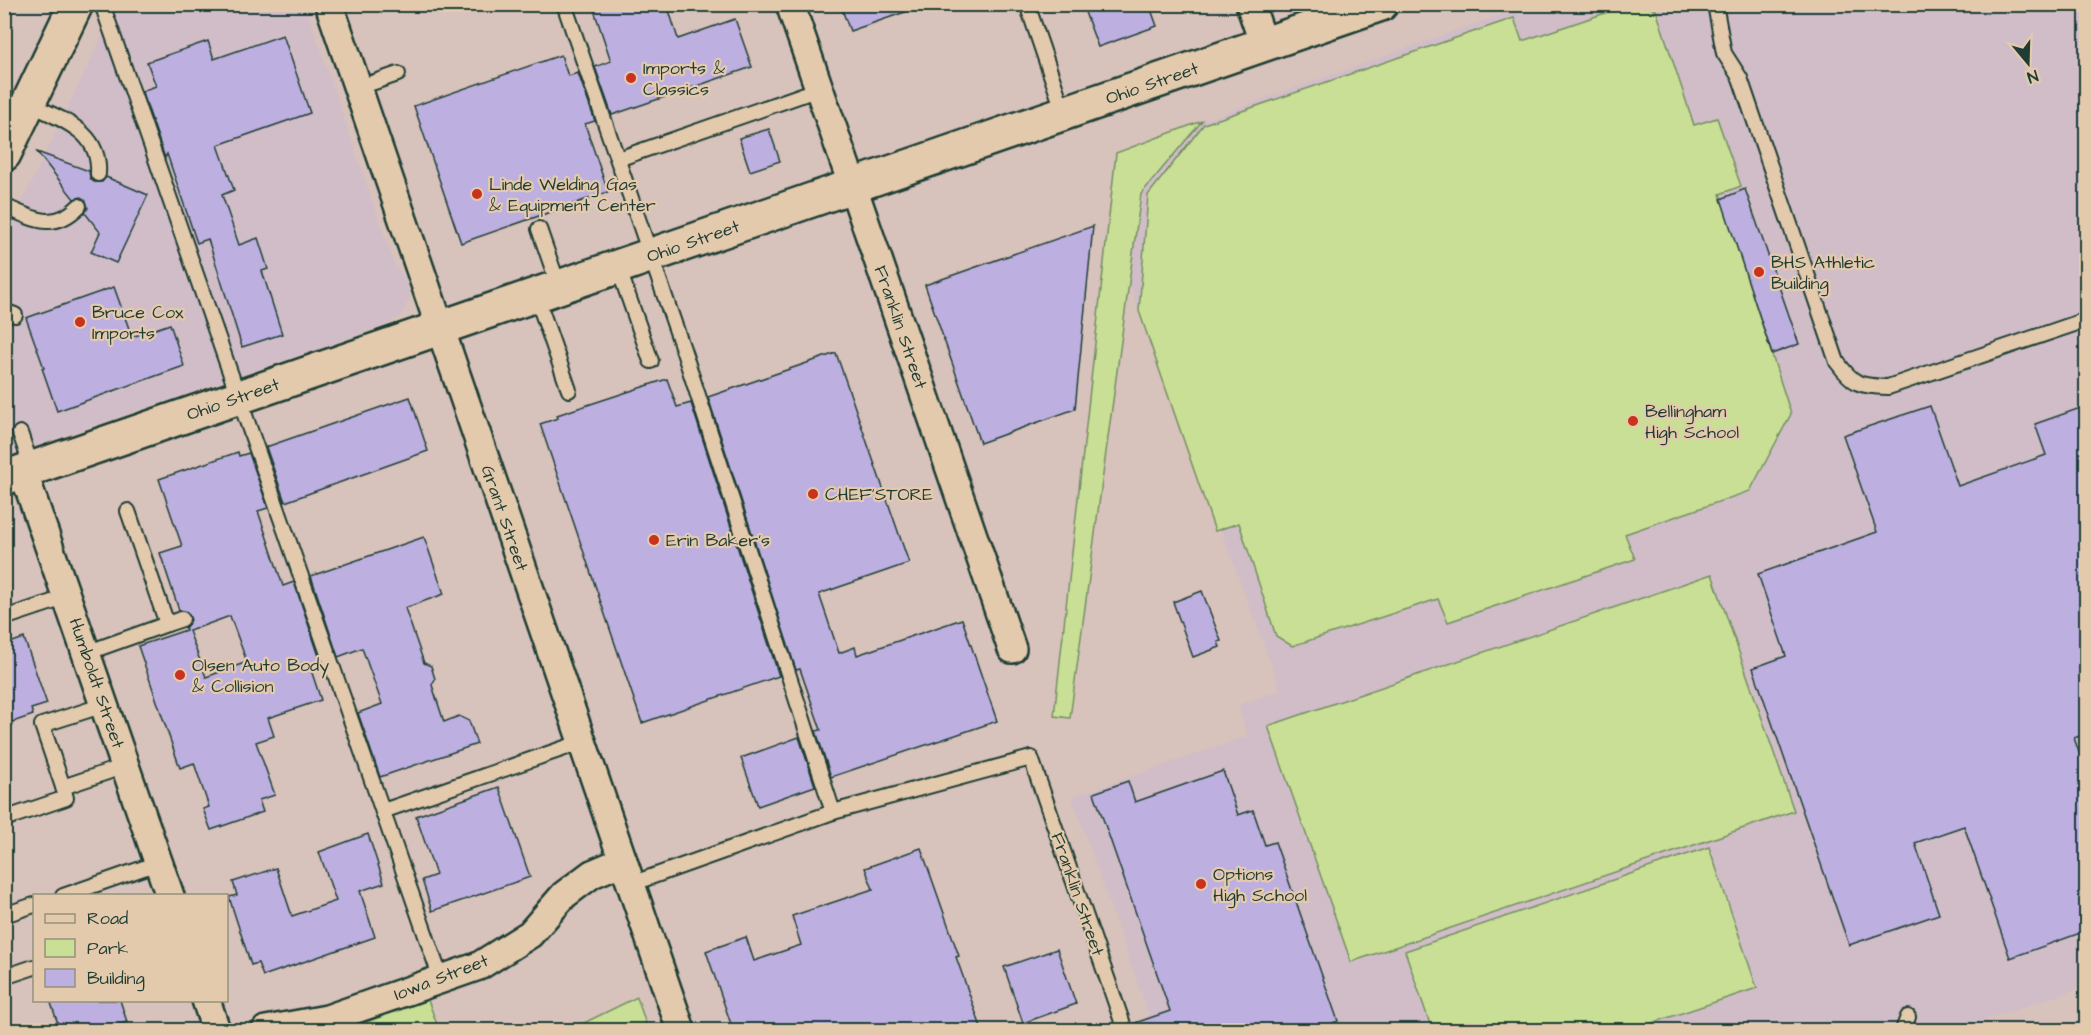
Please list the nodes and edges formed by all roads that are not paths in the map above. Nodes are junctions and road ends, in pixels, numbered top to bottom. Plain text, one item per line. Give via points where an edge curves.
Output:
1 (76, 4) edge
2 (102, 4) edge
3 (329, 4) edge
4 (564, 4) edge
5 (790, 4) edge
6 (1027, 4) edge
7 (1250, 4) edge
8 (1377, 5) edge
9 (1716, 10) edge
10 (1264, 45) junction
11 (398, 74) dead end
12 (357, 88) junction
13 (819, 89) junction
14 (28, 104) junction
15 (1064, 114) junction
16 (4, 154) edge
17 (618, 159) junction
18 (98, 174) dead end
19 (852, 186) junction
20 (4, 206) edge
21 (80, 206) dead end
22 (538, 229) dead end
23 (651, 256) junction
24 (618, 267) junction
25 (547, 291) junction
26 (2086, 320) edge
27 (440, 328) junction
28 (651, 361) dead end
29 (569, 390) dead end
30 (239, 397) junction
31 (20, 433) dead end
32 (20, 473) edge
33 (128, 511) dead end
34 (67, 597) junction
35 (4, 618) edge
36 (182, 619) dead end
37 (167, 624) junction
38 (1012, 649) dead end
39 (86, 653) junction
40 (104, 705) junction
41 (582, 742) junction
42 (125, 766) junction
43 (63, 787) junction
44 (383, 811) junction
45 (833, 812) junction
46 (4, 819) edge
47 (158, 863) junction
48 (627, 872) junction
49 (69, 894) edge
50 (169, 894) edge
51 (33, 905) edge
52 (4, 915) edge
53 (33, 967) edge
54 (4, 977) edge
55 (441, 979) junction
56 (207, 1002) edge
57 (216, 1030) edge
58 (266, 1030) edge
59 (681, 1030) edge
60 (1125, 1030) edge

1 - 14 street
2 - 30 lane
3 - 12 street, Grant Street
4 - 17 lane
5 - 13 street, Franklin Street
6 - 15 lane
7 - 10 street
8 - 10 street, Ohio Street
9 - 26 lane via 1724,53 1740,78 1837,362 1849,379 1867,386 1888,387
10 - 15 street, Ohio Street
11 - 12 lane
12 - 27 street, Grant Street
13 - 17 lane
13 - 19 street, Franklin Street
14 - 16 street
14 - 18 lane via 84,133 96,151
15 - 19 street, Ohio Street
17 - 23 lane
19 - 23 street, Ohio Street
19 - 38 street, Franklin Street
20 - 21 lane via 48,222 71,215
22 - 25 lane
23 - 24 street, Ohio Street
23 - 45 lane
24 - 25 street, Ohio Street
24 - 28 lane
25 - 27 street, Ohio Street
25 - 29 lane
27 - 30 street, Ohio Street
27 - 41 street, Grant Street
30 - 32 street, Ohio Street
30 - 44 lane
31 - 32 lane
32 - 34 street, Humboldt Street
33 - 37 lane
34 - 35 lane
34 - 39 street, Humboldt Street
36 - 37 lane
37 - 39 lane
39 - 40 street, Humboldt Street
40 - 42 street, Humboldt Street
40 - 43 lane via 42,725
41 - 44 lane
41 - 48 street, Grant Street
42 - 43 lane
42 - 47 street, Humboldt Street
43 - 46 lane via 66,798
44 - 55 lane
45 - 48 lane
45 - 60 lane, Franklin Street via 1031,758
47 - 49 lane
47 - 50 street, Humboldt Street
48 - 55 street, Iowa Street via 592,874 564,895 530,934 479,966
48 - 59 street, Grant Street
51 - 52 lane
53 - 54 lane
55 - 58 street, Iowa Street via 327,1019
56 - 57 street

